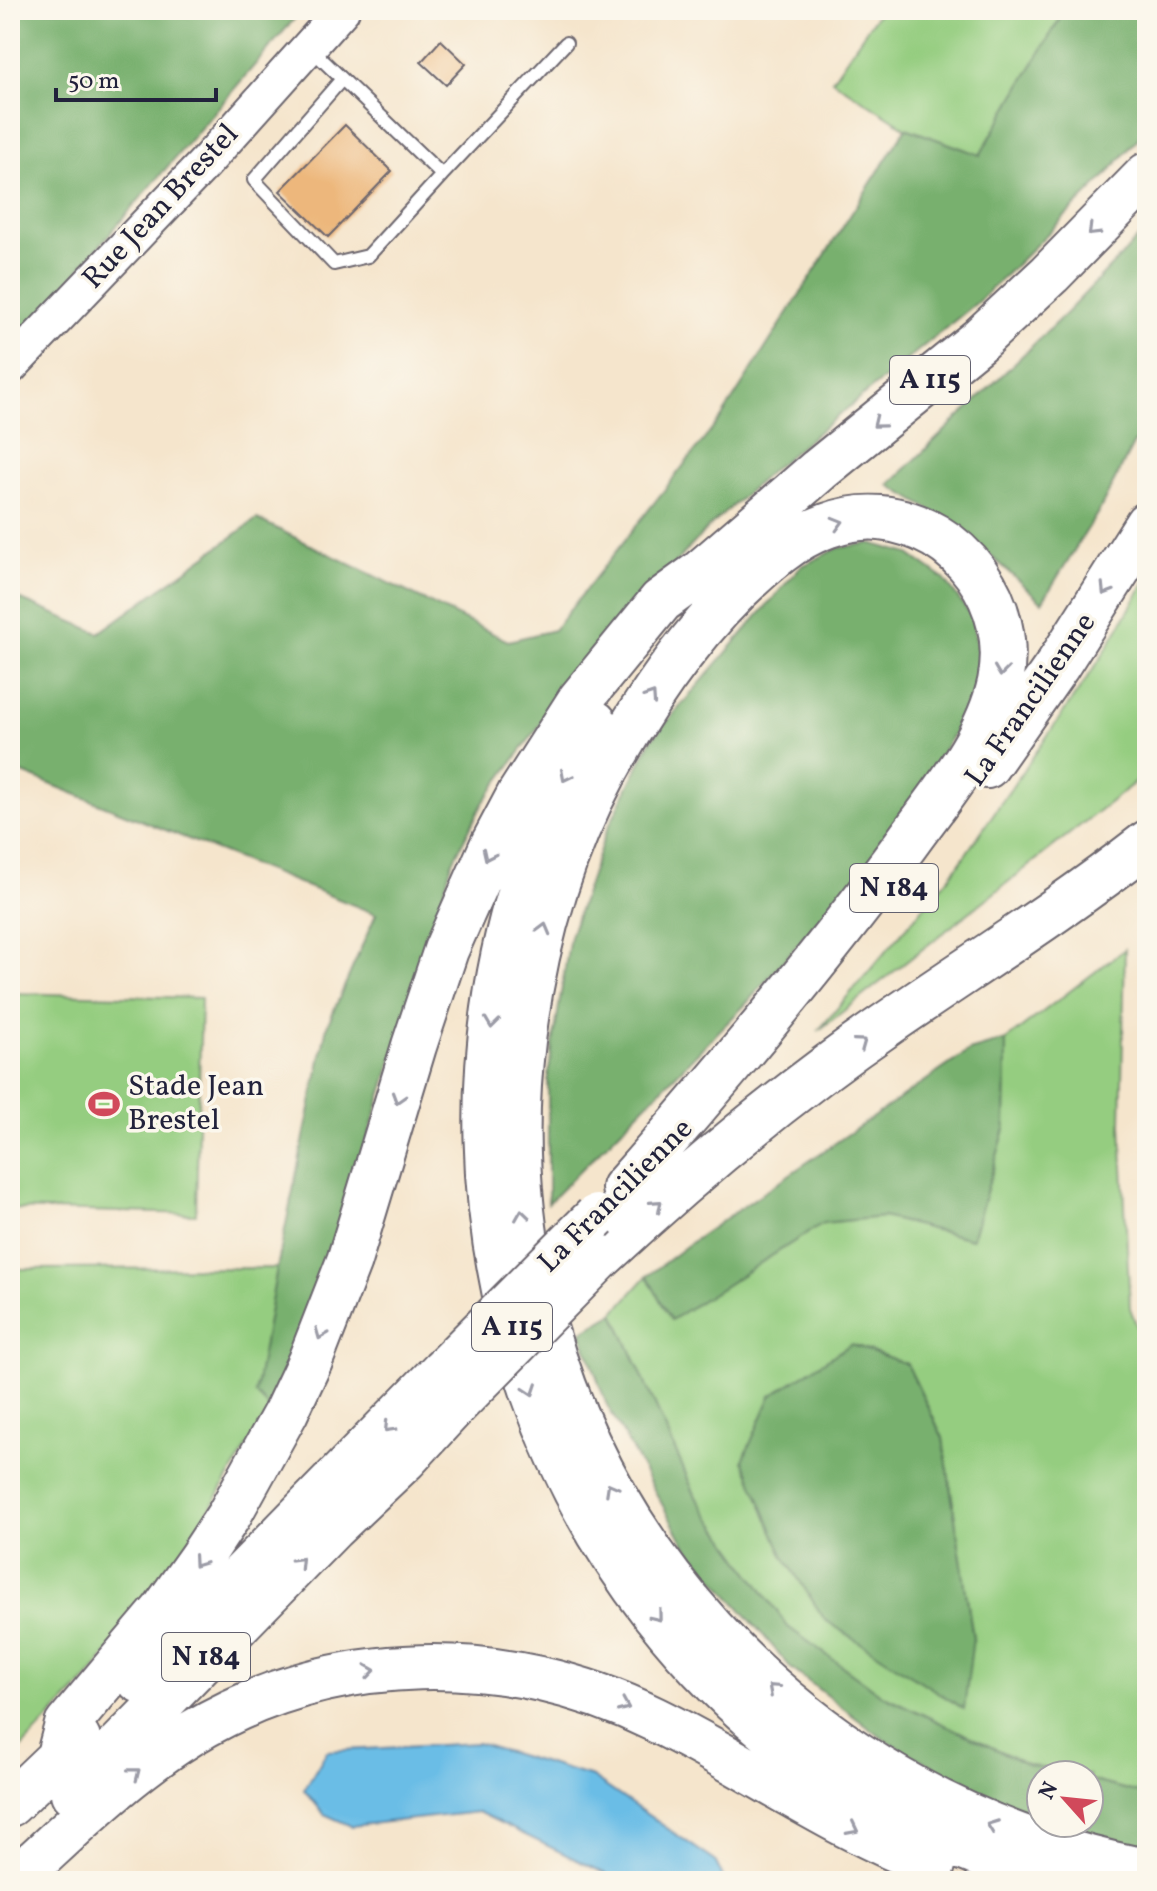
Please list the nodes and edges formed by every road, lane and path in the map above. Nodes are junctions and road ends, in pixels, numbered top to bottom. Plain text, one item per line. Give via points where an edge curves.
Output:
1 (342, 10) edge
2 (566, 43) dead end
3 (310, 48) junction
4 (342, 79) junction
5 (442, 175) junction
6 (1147, 175) edge
7 (10, 367) edge
8 (1147, 524) edge
9 (701, 572) junction
10 (1147, 843) edge
11 (1147, 858) edge
12 (997, 951) junction
13 (607, 1221) junction
14 (448, 1388) junction
15 (58, 1759) junction
16 (10, 1804) edge
17 (10, 1858) edge
18 (1147, 1871) edge
19 (14, 1881) edge
20 (975, 1881) edge
21 (1056, 1881) edge

1 - 3 street, Rue Jean Brestel
2 - 5 lane
3 - 4 lane
3 - 7 street, Rue Jean Brestel
4 - 5 lane
4 - 5 lane via 254,180 334,264 368,256
6 -> 9 highway, A 115 via 978,341
8 -> 13 highway, La Francilienne / N 184 via 1057,666 932,840 805,997
9 -> 15 highway via 661,601 613,656 519,795 446,950 349,1261 286,1412 200,1559 67,1725
9 -> 21 highway, A 115 via 691,596 649,643 583,743 541,831 513,915 491,1026 485,1125 490,1212 508,1315 537,1407 595,1527 644,1599 702,1667 805,1759 873,1804 941,1839
10 - 12 highway, La Francilienne / N 184
11 - 12 highway
13 -> 12 highway, La Francilienne / N 184 via 656,1205 798,1089
13 - 14 highway, La Francilienne / N 184, bridge
18 -> 13 highway via 1038,1844 925,1796 846,1747 746,1664 682,1596 595,1460 553,1357 529,1260 516,1132 532,978 573,838 611,762 689,644 780,552 823,528 858,518 898,522 931,534 975,570 995,606 1003,658 992,710 952,780 889,866
14 -> 15 highway, La Francilienne / N 184 via 290,1529
17 -> 14 highway, La Francilienne / N 184 via 405,1459
15 - 16 highway, La Francilienne / N 184
19 -> 20 highway via 123,1782 218,1718 324,1680 418,1666 518,1674 595,1694 652,1718 892,1849

